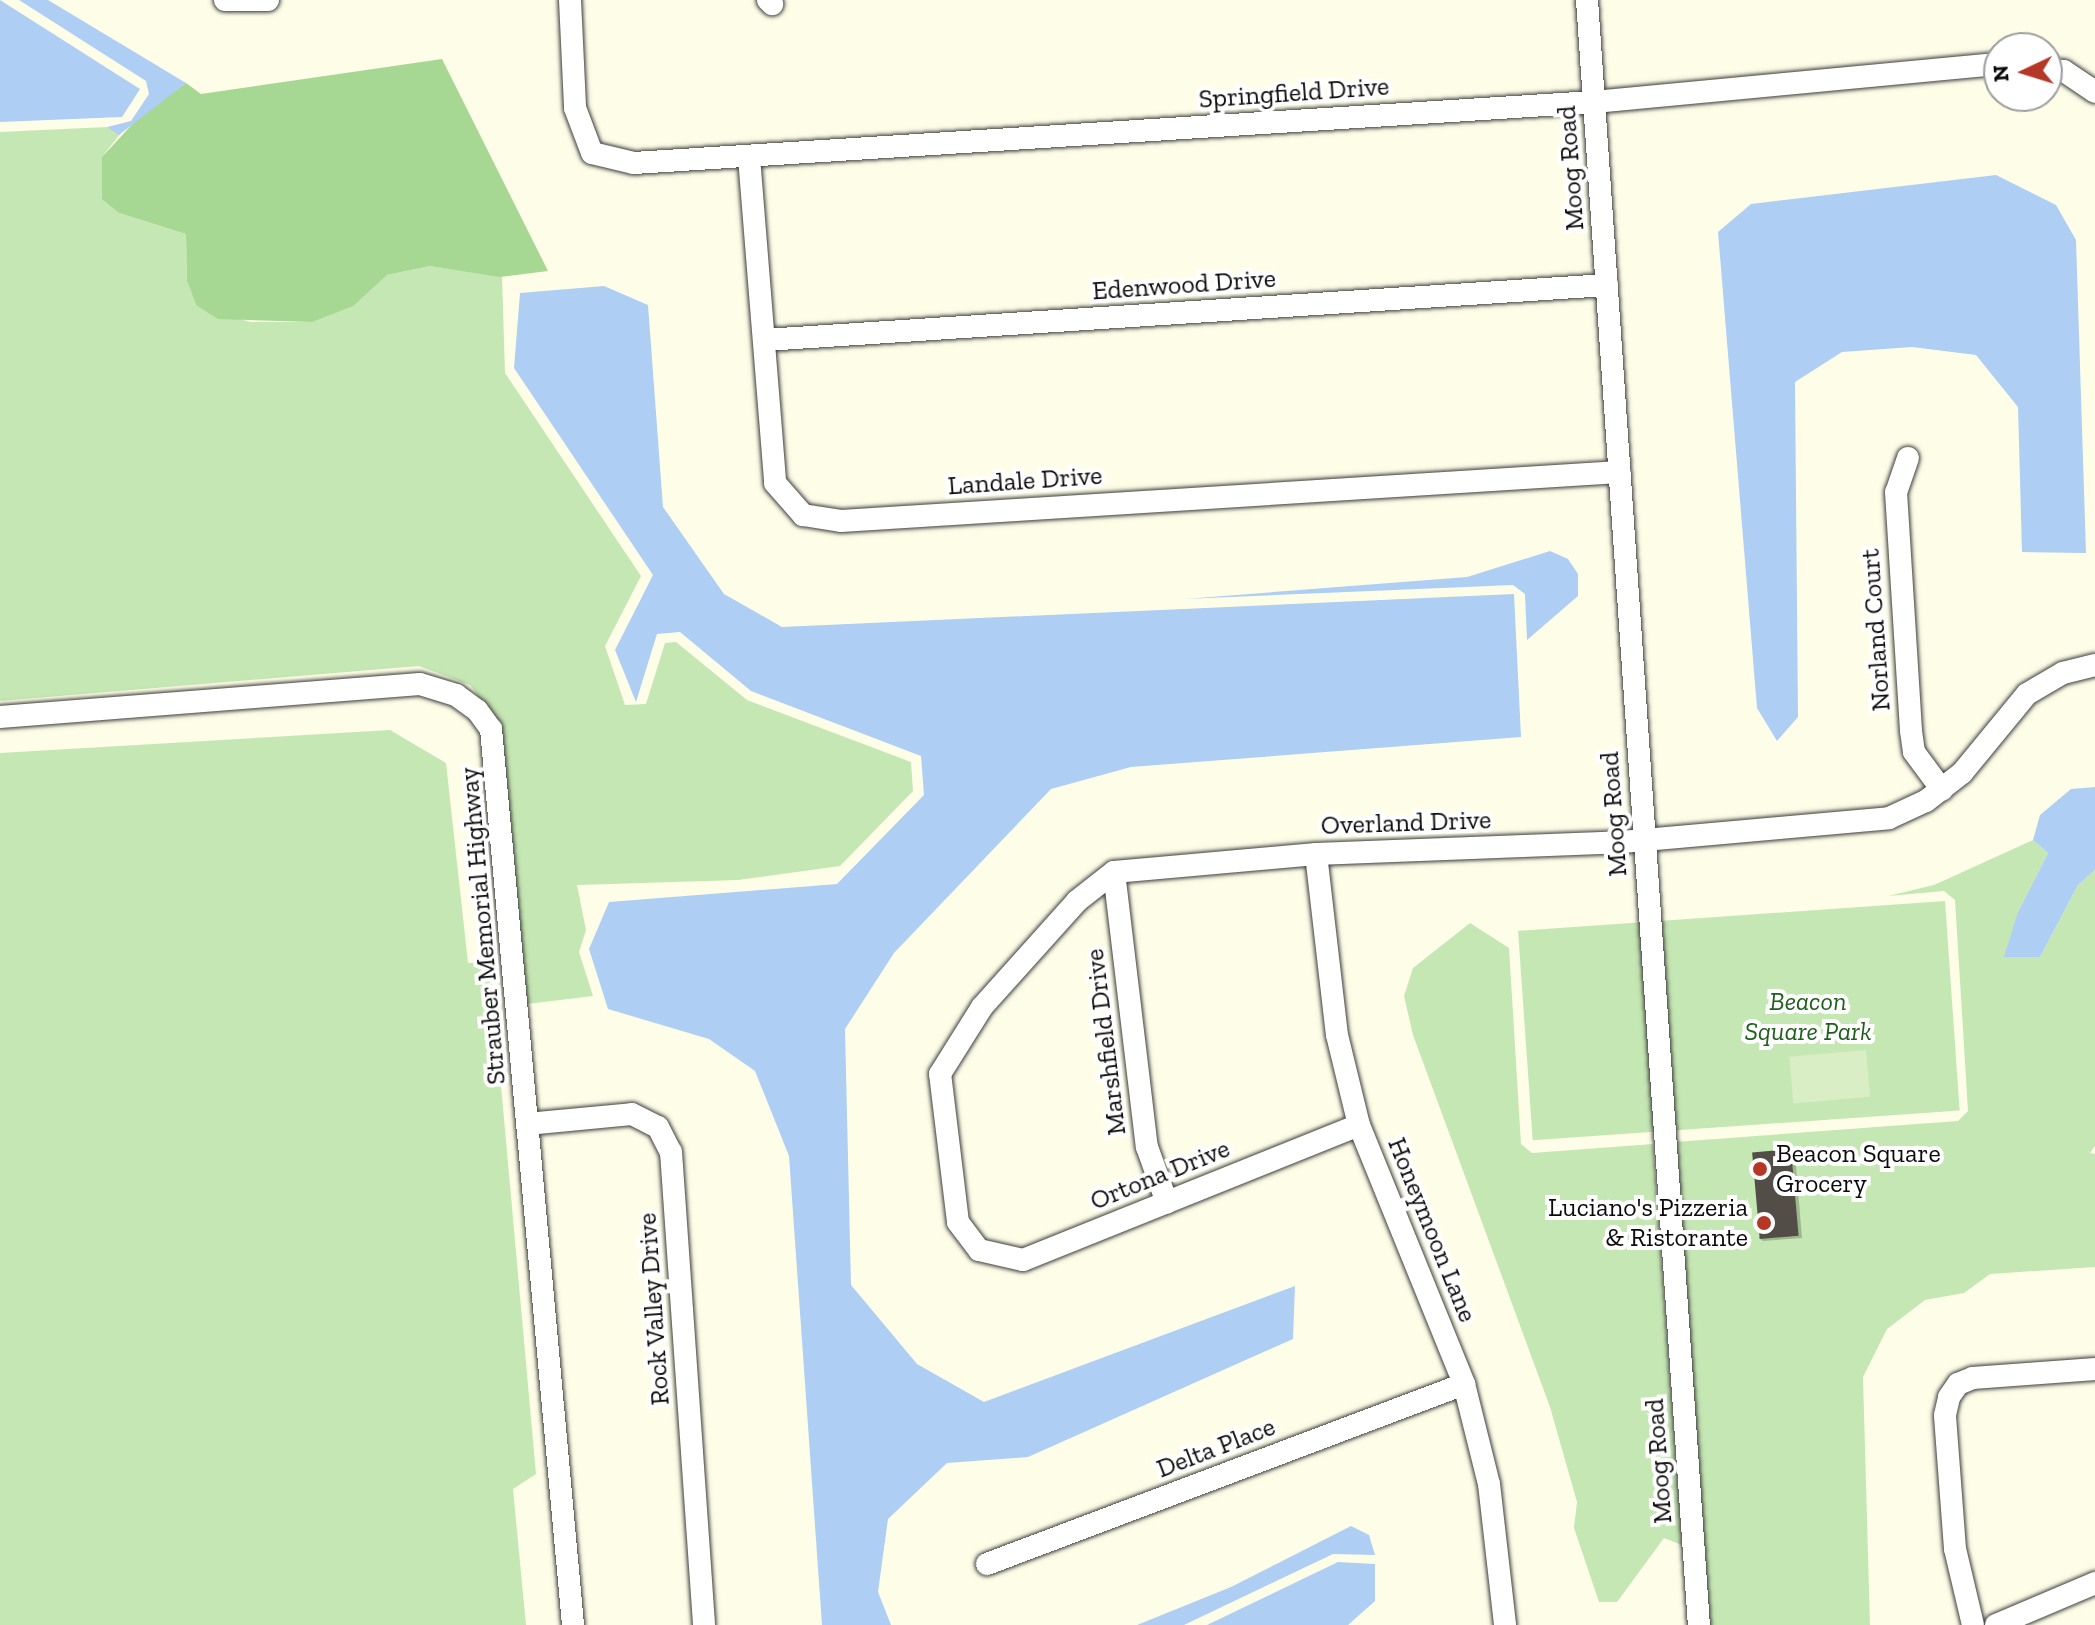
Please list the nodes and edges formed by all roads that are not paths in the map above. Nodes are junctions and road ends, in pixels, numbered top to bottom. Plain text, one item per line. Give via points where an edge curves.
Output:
1 (225, 0) edge
2 (268, 0) edge
3 (570, 0) edge
4 (1587, 0) edge
5 (1983, 66) edge
6 (2063, 71) edge
7 (2095, 92) edge
8 (1594, 102) junction
9 (749, 157) junction
10 (1607, 285) junction
11 (765, 340) junction
12 (1908, 458) dead end
13 (1619, 472) junction
14 (2095, 665) edge
15 (0, 717) edge
16 (1942, 790) junction
17 (1644, 840) junction
18 (1316, 854) junction
19 (1114, 872) junction
20 (527, 1124) junction
21 (1359, 1125) junction
22 (1167, 1203) junction
23 (2095, 1369) edge
24 (1464, 1384) junction
25 (987, 1564) dead end
26 (2095, 1583) edge
27 (573, 1625) edge
28 (704, 1625) edge
29 (1505, 1625) edge
30 (1699, 1625) edge
31 (1973, 1625) edge
32 (1996, 1625) edge

1 - 2 street
3 - 9 street, Springfield Drive via 575,108 592,153 634,163
4 - 8 street, Moog Road
5 - 8 street, Springfield Drive
6 - 7 street
8 - 9 street, Springfield Drive
8 - 10 street, Moog Road
9 - 11 street, Landale Drive
10 - 11 street, Edenwood Drive
10 - 13 street, Moog Road
11 - 13 street, Landale Drive via 775,483 803,515 841,521
12 - 16 street, Norland Court via 1896,492 1911,731 1914,752
13 - 17 street, Moog Road
14 - 16 street, Overland Drive via 2063,673 2027,694
15 - 20 street, Strauber Memorial Highway via 420,684 441,688 477,710 496,745
16 - 17 street, Overland Drive via 1909,810 1868,823
17 - 18 street, Overland Drive
17 - 30 street, Moog Road
18 - 19 street, Overland Drive
18 - 21 street, Honeymoon Lane via 1337,1035
19 - 22 street, Marshfield Drive via 1147,1147
19 - 22 street, Ortona Drive via 1077,901 982,1007 940,1074 958,1222 979,1250 1023,1260
20 - 27 street, Strauber Memorial Highway
20 - 28 street, Rock Valley Drive via 632,1114 658,1127 671,1152
21 - 22 street, Ortona Drive
21 - 24 street, Honeymoon Lane
23 - 31 street via 1973,1378 1958,1384 1949,1397 1945,1415 1955,1549
24 - 25 street, Delta Place
24 - 29 street, Honeymoon Lane via 1489,1484
26 - 32 street

